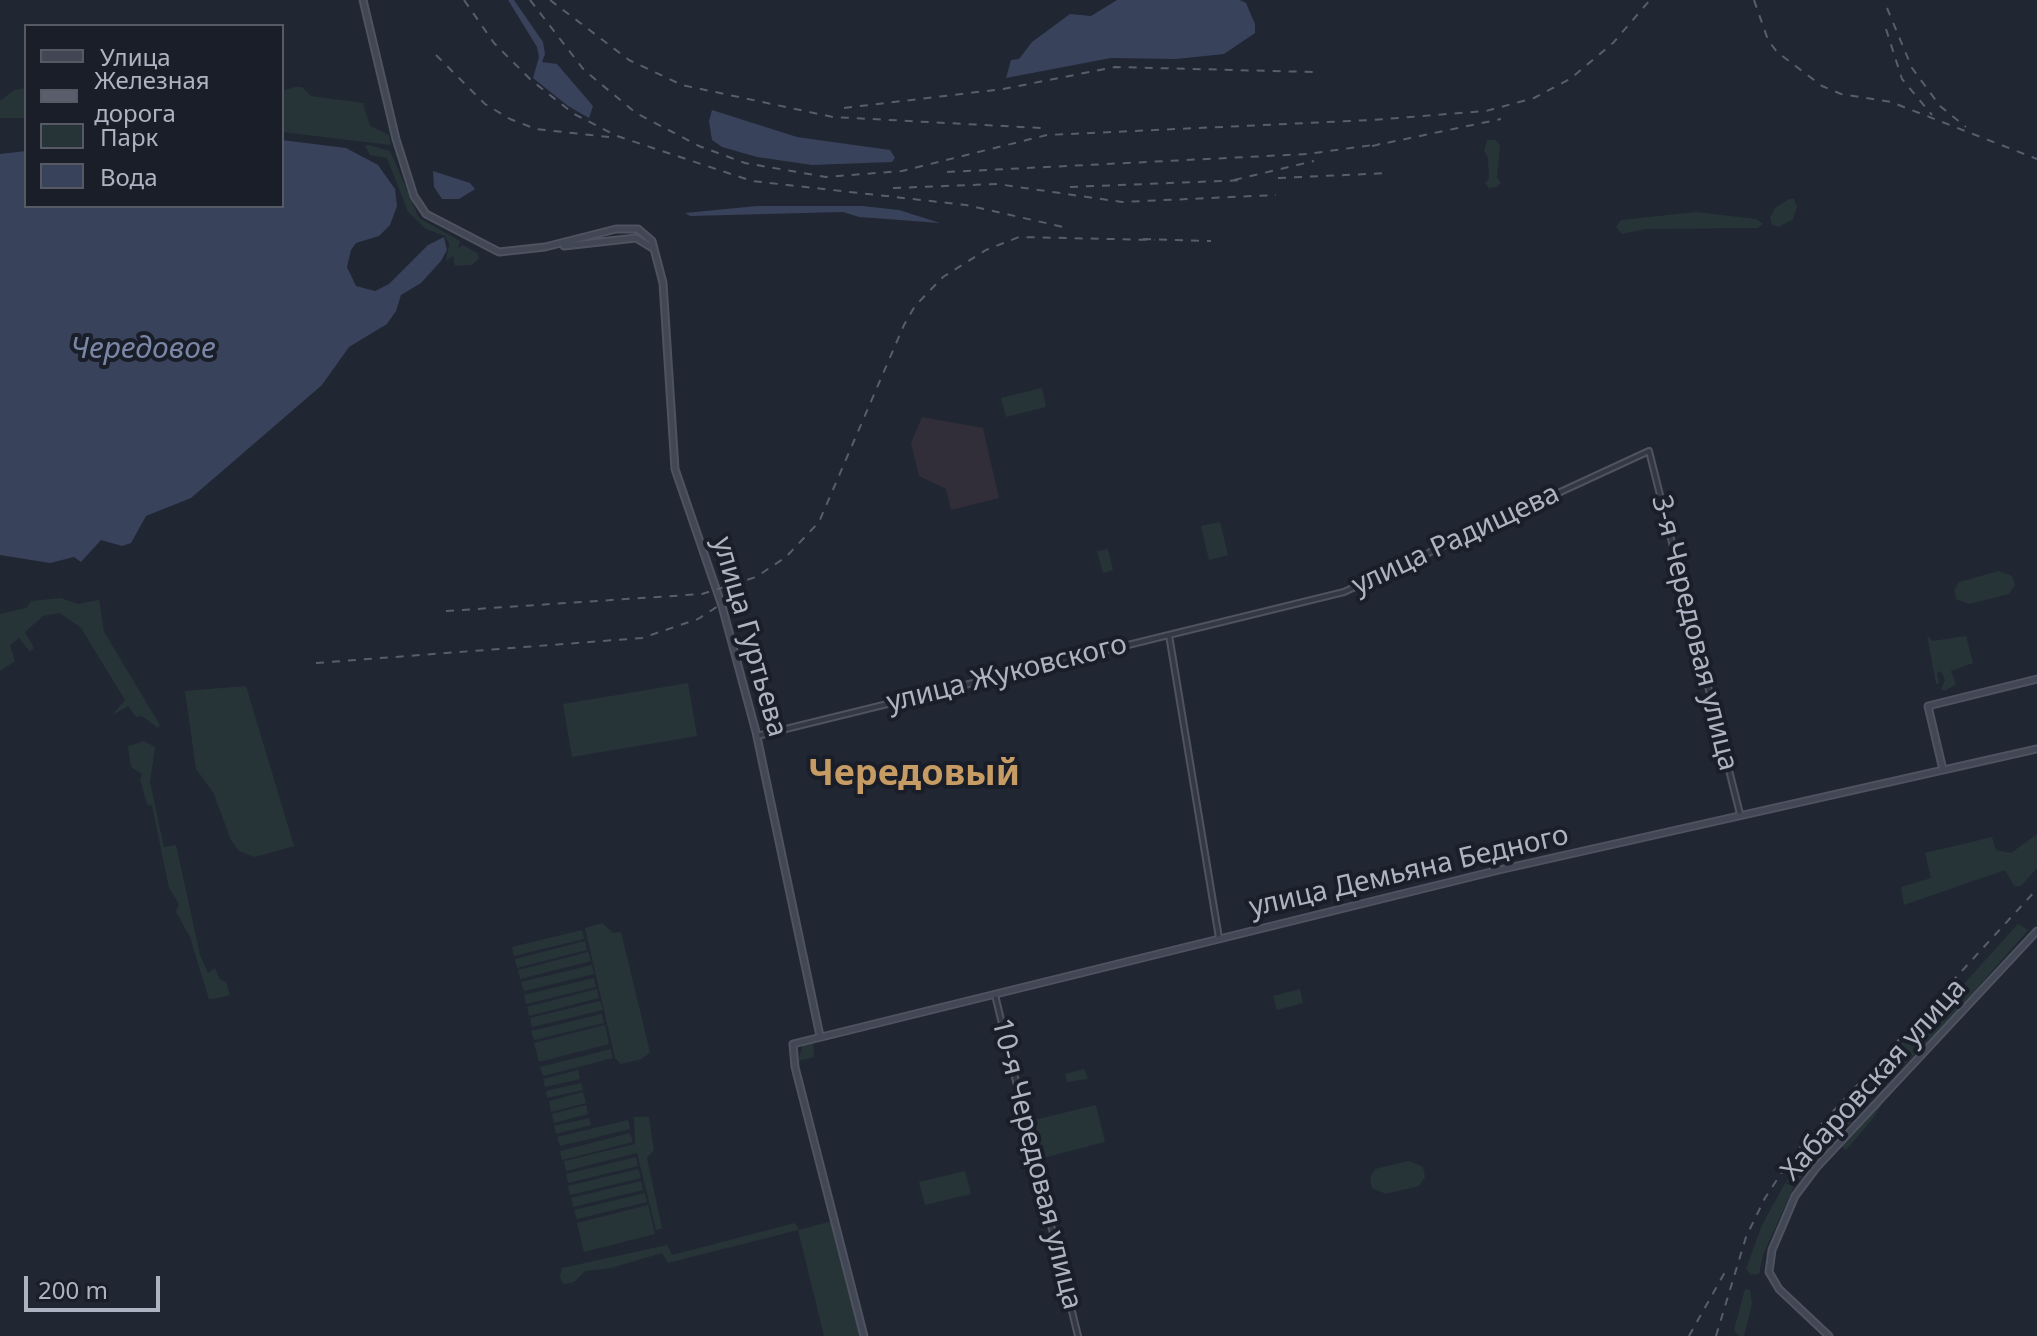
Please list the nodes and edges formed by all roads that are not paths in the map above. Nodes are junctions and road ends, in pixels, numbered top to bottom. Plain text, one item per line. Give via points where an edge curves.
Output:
1 (363, 0) edge
2 (545, 247) junction
3 (655, 249) junction
4 (1649, 451) joint
5 (1258, 615) joint
6 (1169, 635) junction
7 (2037, 679) edge
8 (757, 736) junction
9 (2037, 749) edge
10 (1943, 770) junction
11 (1740, 814) junction
12 (2037, 931) edge
13 (1219, 938) junction
14 (994, 992) junction
15 (820, 1036) junction
16 (864, 1336) edge
17 (1078, 1336) edge
18 (1829, 1336) edge

1 - 2 main road via 401,153 414,196 426,214 499,252
2 - 3 main road via 636,238
2 - 3 main road via 597,232 638,229
3 - 8 main road, улица Гуртьева via 662,267 675,469
4 - 5 street, улица Радищева via 1344,592
4 - 11 street, 3-я Чередовая улица
5 - 6 street, улица Жуковского
6 - 8 street, улица Жуковского
6 - 13 street
7 - 10 main road via 1928,706
8 - 15 main road, улица Гуртьева
9 - 10 main road, улица Демьяна Бедного
10 - 11 main road, улица Демьяна Бедного
11 - 13 main road, улица Демьяна Бедного
12 - 18 main road, Хабаровская улица via 1804,1183 1772,1250 1769,1272 1779,1289
13 - 14 main road, улица Демьяна Бедного
14 - 15 main road, улица Демьяна Бедного
14 - 17 street, 10-я Чередовая улица
15 - 16 main road, улица Демьяна Бедного via 793,1044 795,1067

